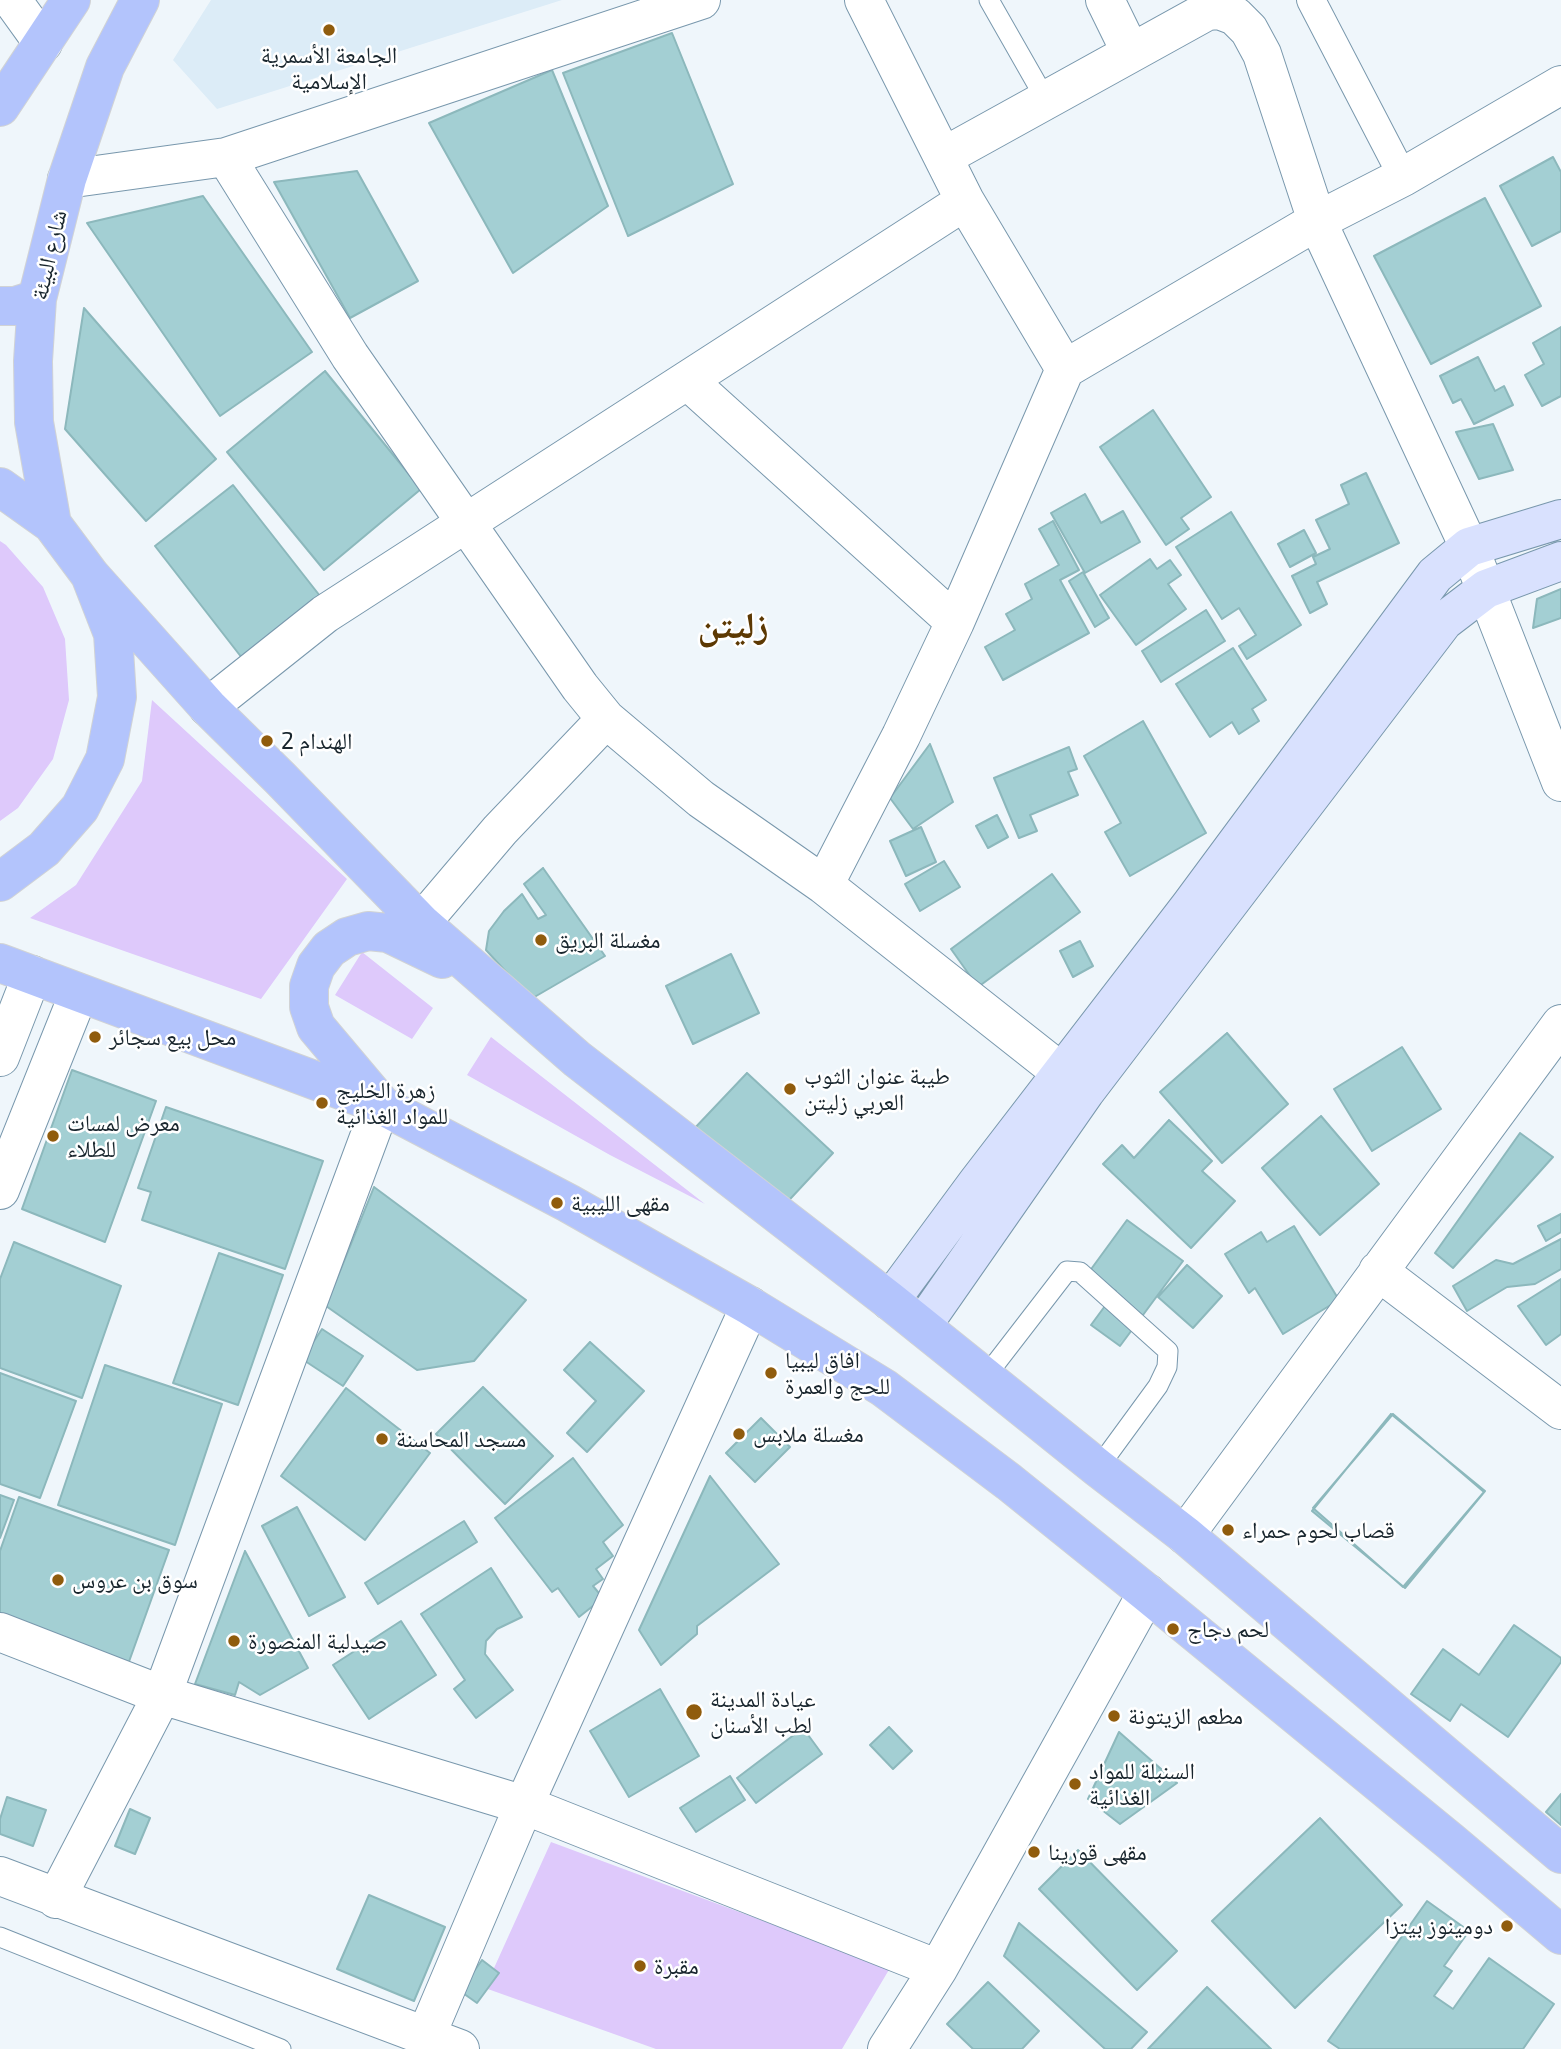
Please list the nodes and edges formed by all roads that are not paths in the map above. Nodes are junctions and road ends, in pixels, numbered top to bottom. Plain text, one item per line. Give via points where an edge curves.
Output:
1 (12, 0) edge
2 (71, 0) edge
3 (140, 0) edge
4 (701, 0) edge
5 (864, 0) edge
6 (989, 0) edge
7 (1105, 0) edge
8 (1311, 0) edge
9 (43, 43) junction
10 (1131, 53) junction
11 (1561, 85) edge
12 (1046, 100) junction
13 (0, 107) edge
14 (226, 157) junction
15 (943, 157) junction
16 (1403, 177) junction
17 (67, 179) junction
18 (965, 201) junction
19 (1317, 222) junction
20 (37, 299) junction
21 (0, 306) edge
22 (1065, 369) junction
23 (688, 381) junction
24 (0, 487) edge
25 (1561, 519) edge
26 (467, 522) junction
27 (52, 524) junction
28 (1469, 547) junction
29 (1561, 561) edge
30 (90, 575) junction
31 (1486, 589) junction
32 (956, 622) junction
33 (208, 707) junction
34 (606, 719) junction
35 (1561, 782) edge
36 (0, 882) edge
37 (824, 885) junction
38 (421, 923) junction
39 (16, 969) edge
40 (491, 983) junction
41 (79, 993) junction
42 (1561, 1024) edge
43 (0, 1056) edge
44 (1062, 1073) junction
45 (382, 1105) junction
46 (0, 1190) edge
47 (1378, 1271) junction
48 (890, 1300) junction
49 (750, 1306) junction
50 (922, 1326) junction
51 (986, 1376) junction
52 (1561, 1410) edge
53 (1098, 1468) junction
54 (1185, 1535) junction
55 (1147, 1593) junction
56 (0, 1632) edge
57 (162, 1695) junction
58 (524, 1805) junction
59 (1561, 1854) edge
60 (0, 1876) edge
61 (56, 1899) junction
62 (1561, 1935) edge
63 (0, 1937) edge
64 (938, 1969) junction
65 (443, 2043) edge
66 (281, 2049) edge
67 (887, 2049) edge

1 - 9 street
2 - 9 main road
3 - 17 main road, شارع البيئة via 105,67
4 - 14 street
5 - 15 street
6 - 12 lane
7 - 10 street
8 - 16 street
9 - 13 main road
10 - 12 street
10 - 19 street via 1207,11 1236,16 1262,54
11 - 16 street
12 - 15 street
14 - 17 street
14 - 26 street via 350,356
15 - 18 street
16 - 19 street
17 - 20 main road, شارع البيئة
18 - 22 street
18 - 23 street
19 - 22 street
19 - 28 street
20 - 21 main road
20 - 27 main road, شارع البيئة via 34,422
22 - 32 street
23 - 26 street
23 - 32 street
24 - 27 main road
25 - 28 main road
26 - 33 street via 325,614
26 - 34 street
27 - 30 main road
28 - 31 street
28 - 44 main road via 1435,575
29 - 31 main road
30 - 33 main road
30 - 36 main road via 114,646 117,697 105,759 80,808 44,849
31 - 35 street
31 - 50 main road via 1444,621 1085,1092
32 - 37 street
33 - 38 main road
34 - 37 street via 701,799
34 - 38 street via 500,830
37 - 44 street
38 - 40 main road
39 - 41 main road
39 - 43 street
40 - 45 main road via 388,933 368,931 347,937 330,949 316,966 309,986 309,1007 316,1027
40 - 48 main road via 577,1059
41 - 45 main road
41 - 46 street
42 - 47 street
44 - 48 main road
45 - 49 main road
45 - 57 street
47 - 52 street
47 - 54 street
48 - 50 main road
49 - 55 main road via 884,1388
49 - 58 street
50 - 51 main road
51 - 53 main road
51 - 53 lane via 1067,1271 1080,1272 1168,1352 1158,1387
53 - 54 main road
54 - 59 main road
55 - 62 main road
55 - 64 street
56 - 57 street
57 - 58 street
57 - 61 street
58 - 64 street
58 - 65 street
60 - 61 street
61 - 65 street
63 - 66 lane
64 - 67 street

